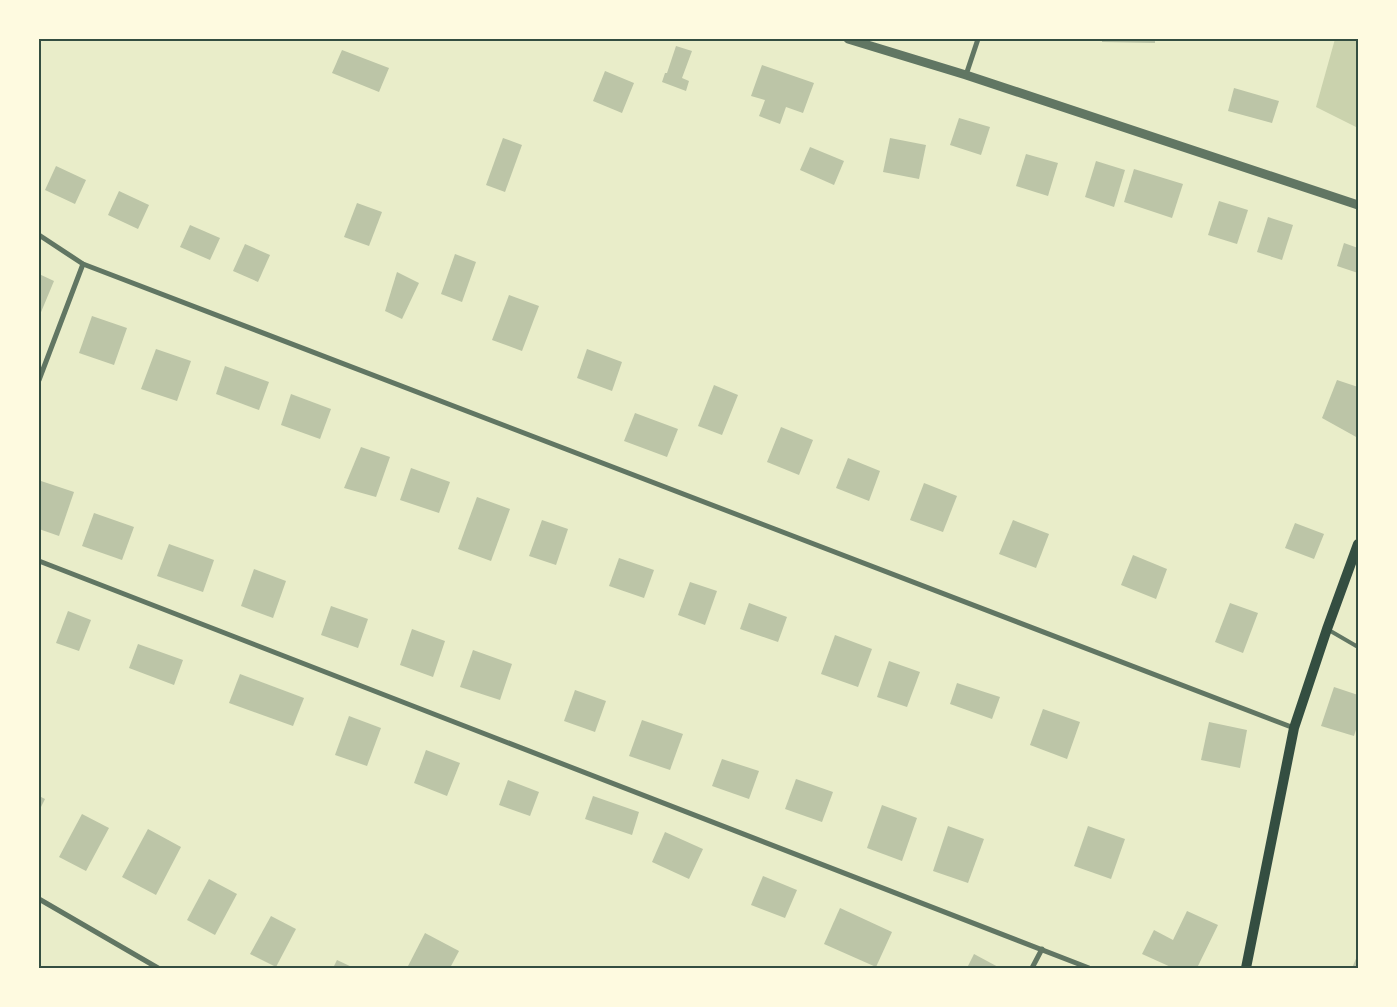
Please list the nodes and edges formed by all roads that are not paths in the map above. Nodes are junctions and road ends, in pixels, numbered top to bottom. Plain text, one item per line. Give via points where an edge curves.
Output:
1 (848, 39) edge
2 (978, 39) edge
3 (966, 75) junction
4 (1358, 205) edge
5 (39, 235) edge
6 (83, 264) junction
7 (39, 380) edge
8 (1358, 544) edge
9 (39, 562) edge
10 (1327, 630) junction
11 (1358, 647) edge
12 (1294, 728) junction
13 (39, 899) edge
14 (1042, 949) junction
15 (158, 968) edge
16 (1032, 968) edge
17 (1088, 968) edge
18 (1246, 968) edge

1 - 3 street
2 - 3 street
3 - 4 street
5 - 6 street
6 - 7 street
6 - 12 street
8 - 10 main road
9 - 14 street
10 - 11 lane
10 - 12 main road
12 - 18 main road
13 - 15 street
14 - 16 street
14 - 17 street

